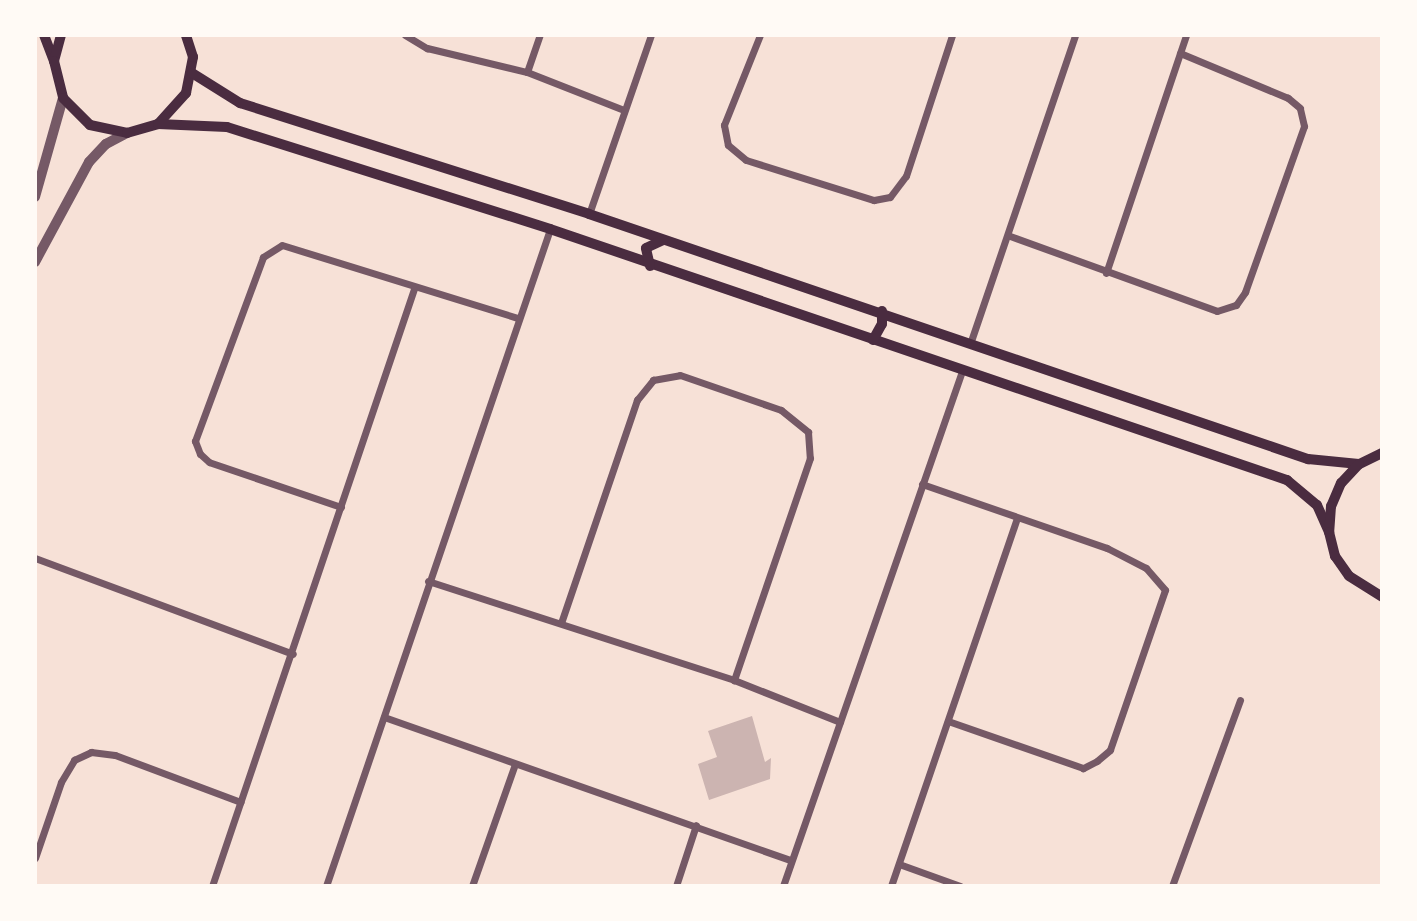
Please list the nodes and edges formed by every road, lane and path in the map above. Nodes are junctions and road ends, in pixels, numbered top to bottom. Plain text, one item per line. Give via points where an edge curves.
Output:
1 (44, 35) edge
2 (61, 35) edge
3 (405, 35) edge
4 (540, 35) edge
5 (651, 35) edge
6 (760, 35) edge
7 (952, 35) edge
8 (1075, 35) edge
9 (1186, 35) edge
10 (188, 37) edge
11 (1180, 53) junction
12 (54, 61) junction
13 (527, 72) junction
14 (192, 73) junction
15 (63, 98) junction
16 (624, 110) junction
17 (158, 124) junction
18 (127, 133) junction
19 (35, 197) edge
20 (589, 214) junction
21 (550, 229) junction
22 (1010, 236) junction
23 (663, 240) junction
24 (35, 262) edge
25 (650, 266) junction
26 (1106, 273) junction
27 (414, 289) junction
28 (882, 311) junction
29 (517, 318) junction
30 (873, 340) junction
31 (971, 344) junction
32 (962, 371) junction
33 (1382, 453) edge
34 (1359, 464) junction
35 (922, 484) junction
36 (341, 507) junction
37 (1017, 518) junction
38 (1329, 532) junction
39 (35, 558) edge
40 (428, 581) junction
41 (1368, 591) junction
42 (1382, 597) edge
43 (1382, 602) edge
44 (561, 623) junction
45 (293, 654) junction
46 (734, 680) junction
47 (1240, 700) dead end
48 (384, 718) junction
49 (948, 721) junction
50 (840, 722) junction
51 (515, 764) junction
52 (241, 803) junction
53 (696, 825) junction
54 (35, 858) edge
55 (791, 860) junction
56 (899, 864) junction
57 (212, 886) edge
58 (326, 886) edge
59 (472, 886) edge
60 (676, 886) edge
61 (783, 886) edge
62 (891, 886) edge
63 (960, 886) edge
64 (1172, 886) edge

1 - 12 main road
2 - 12 main road
3 - 13 street via 427,48
4 - 13 street
5 - 16 street
6 - 7 street via 724,125 728,145 746,160 874,201 890,197 906,176
8 - 22 street
9 - 11 street
10 - 14 main road
11 - 26 street
11 - 26 street via 1288,98 1300,108 1304,126 1236,306 1217,311
12 - 15 main road
13 - 16 street
14 - 17 main road via 174,111
14 - 20 main road via 240,103
15 - 18 main road via 90,125
15 - 19 street
16 - 20 street
17 - 18 main road
17 - 21 main road via 227,127
18 - 24 street via 106,144 89,162
20 - 23 main road
21 - 25 main road
21 - 29 street
22 - 26 street
22 - 31 street
23 - 25 main road via 646,248
23 - 28 main road
25 - 30 main road
27 - 29 street
27 - 36 street
27 - 36 street via 282,245 271,250 262,257 195,441 209,462
28 - 30 main road via 882,324
28 - 31 main road
29 - 40 street
30 - 32 main road
31 - 34 main road via 1308,459
32 - 35 street
32 - 38 main road via 1287,480 1317,505
33 - 34 main road
34 - 38 main road via 1336,495
35 - 37 street
35 - 50 street
36 - 45 street
37 - 49 street
37 - 49 street via 1107,548 1146,568 1165,590 1110,750 1097,761 1083,768
38 - 41 main road via 1335,556 1349,576
39 - 45 street
40 - 44 street
40 - 48 street
41 - 42 main road
41 - 43 street
44 - 46 street
44 - 46 street via 637,400 653,380 680,375 781,410 808,432 810,458
45 - 52 street
46 - 50 street
47 - 64 street
48 - 51 street
48 - 58 street
49 - 56 street
50 - 55 street
51 - 53 street
51 - 59 street
52 - 54 street via 114,755 91,752 74,761 61,782
52 - 57 street
53 - 55 street
53 - 60 street
55 - 61 street
56 - 62 street
56 - 63 street

